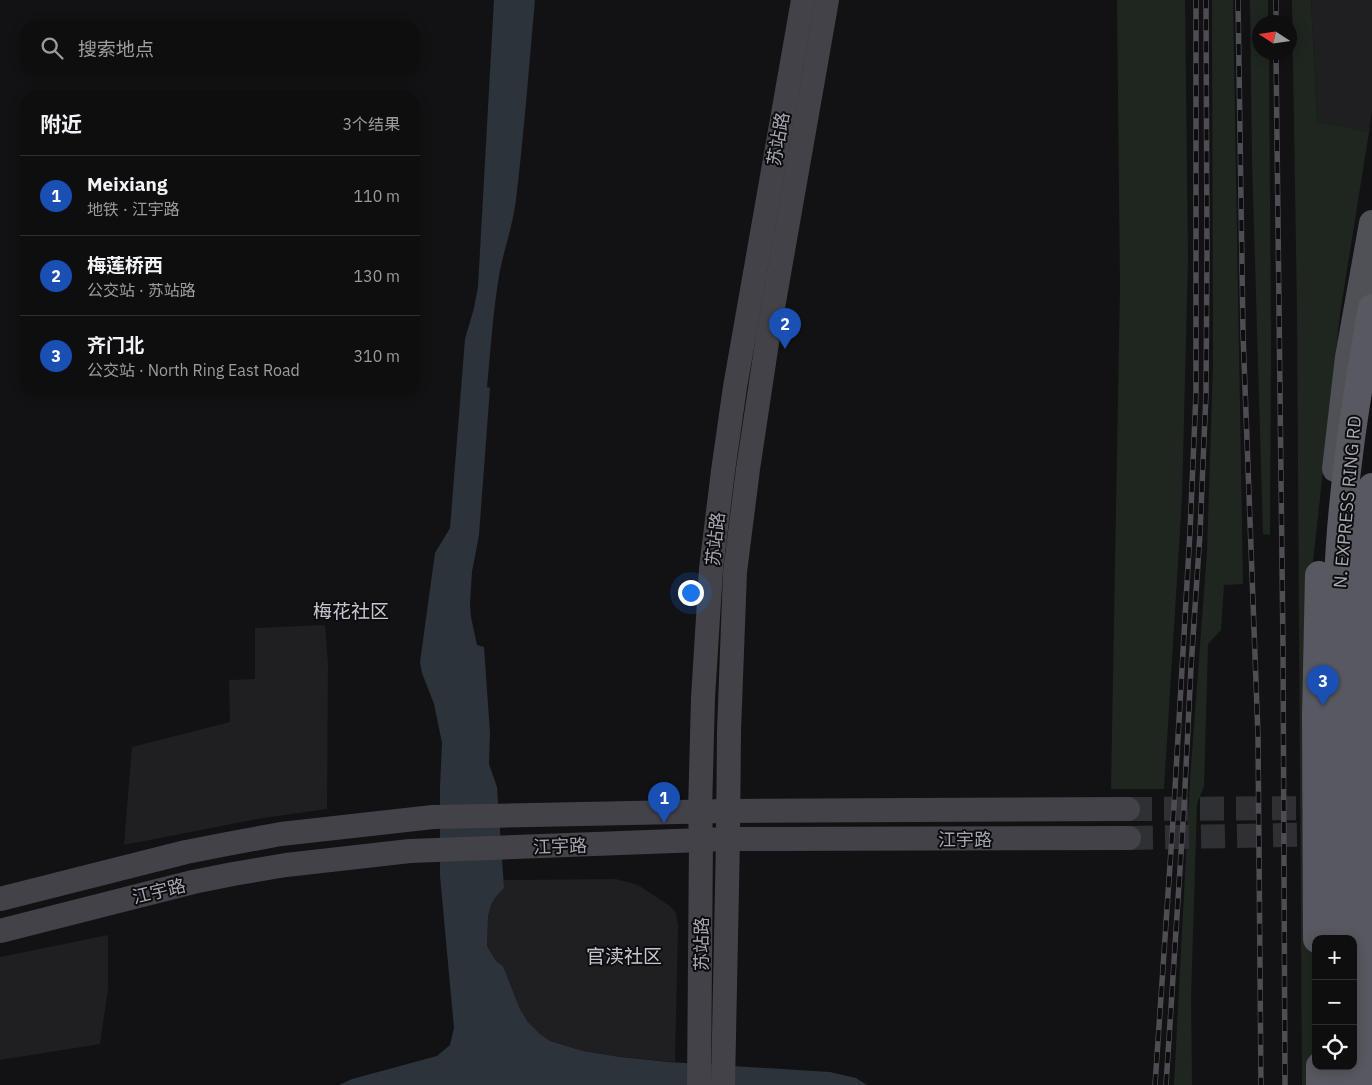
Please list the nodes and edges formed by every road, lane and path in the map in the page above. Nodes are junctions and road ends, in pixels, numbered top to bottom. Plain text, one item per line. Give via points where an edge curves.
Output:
1 (803, 0) edge
2 (827, 0) edge
3 (1372, 223) edge
4 (1372, 308) edge
5 (1359, 382) junction
6 (1372, 487) edge
7 (1128, 809) tunnel mouth
8 (728, 811) junction
9 (700, 812) junction
10 (1129, 838) tunnel mouth
11 (702, 840) junction
12 (728, 840) junction
13 (0, 899) edge
14 (0, 931) edge
15 (1317, 935) edge
16 (1325, 935) edge
17 (1339, 935) edge
18 (712, 1042) junction
19 (1320, 1070) edge
20 (1326, 1070) edge
21 (1340, 1070) edge
22 (699, 1085) edge
23 (723, 1085) edge
24 (1320, 1085) edge
25 (1326, 1085) edge
26 (1340, 1085) edge
27 (1366, 1085) edge

1 - 9 main road, 苏站路 via 723,471 711,568
2 - 8 main road, 苏站路 via 768,336 741,522 735,572
3 - 16 main road via 1350,344 1324,583
4 - 5 highway, N. EXPRESS RING RD
5 - 15 highway via 1320,565 1316,716
5 - 17 highway, N. EXPRESS RING RD via 1339,545
6 - 27 highway, N. EXPRESS RING RD via 1365,586
7 - 8 main road, 江宇路
8 - 9 main road, 江宇路
8 - 12 main road, 苏站路
9 - 11 main road, 苏站路
9 - 13 main road, 江宇路 via 433,817 281,834 186,852
10 - 12 main road, 江宇路
11 - 12 main road, 江宇路
11 - 14 main road, 江宇路 via 410,851 286,865 184,884
11 - 18 main road, 苏站路
12 - 18 main road, 苏站路
18 - 22 main road, 苏站路
18 - 23 main road, 苏站路
19 - 24 highway
20 - 25 main road
21 - 26 highway

